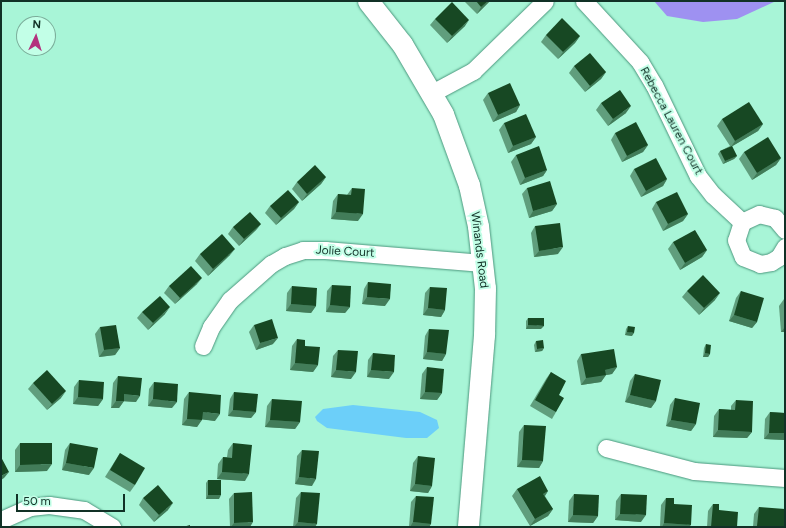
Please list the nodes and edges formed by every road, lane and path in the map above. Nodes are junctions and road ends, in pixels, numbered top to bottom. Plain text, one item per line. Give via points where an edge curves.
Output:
1 (368, 1) edge
2 (545, 1) edge
3 (584, 1) edge
4 (432, 93) junction
5 (742, 222) junction
6 (785, 230) edge
7 (785, 247) edge
8 (482, 263) junction
9 (203, 346) dead end
10 (606, 448) dead end
11 (785, 478) edge
12 (1, 520) edge
13 (112, 527) edge
14 (468, 527) edge

1 - 4 street, Winands Road via 402,44
2 - 4 street via 472,71
3 - 5 street, Rebecca Lauren Court via 640,62 654,85 698,176 713,195
4 - 8 street, Winands Road via 469,185 478,226
5 - 6 street via 750,217 768,214 776,218
5 - 7 street via 736,240 739,250 751,262 771,262 779,257
8 - 9 street, Jolie Court via 303,250 271,264 230,300 211,327
8 - 14 street, Winands Road via 484,335
10 - 11 street via 694,472
12 - 13 street via 30,507 49,505 84,510

